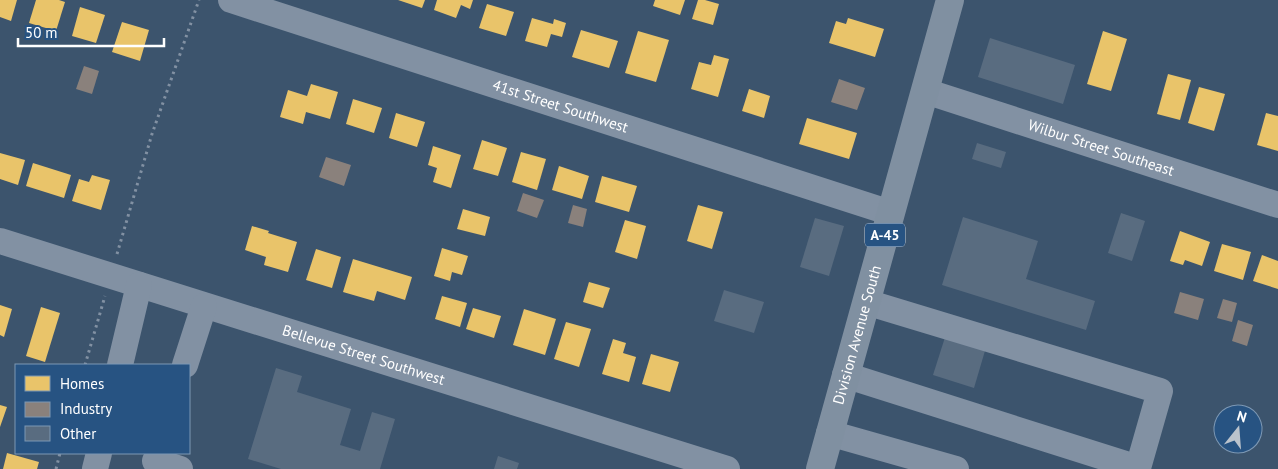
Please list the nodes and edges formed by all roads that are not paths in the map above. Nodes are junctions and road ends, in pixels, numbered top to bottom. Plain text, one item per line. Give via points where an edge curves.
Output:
1 (231, 0) edge
2 (950, 0) edge
3 (925, 91) junction
4 (1278, 205) edge
5 (891, 213) junction
6 (0, 241) edge
7 (139, 285) junction
8 (866, 302) junction
9 (204, 306) junction
10 (120, 364) edge
11 (185, 364) edge
12 (845, 375) junction
13 (829, 434) junction
14 (99, 454) edge
15 (658, 459) edge
16 (155, 461) edge
17 (686, 463) edge
18 (95, 469) edge
19 (180, 469) edge
20 (727, 469) edge
21 (820, 469) edge
22 (956, 469) edge

1 - 5 street, 41st Street Southwest
2 - 3 main road, Division Avenue South / A-45
3 - 4 street, Wilbur Street Southeast
3 - 5 main road, Division Avenue South / A-45
5 - 8 main road, Division Avenue South / A-45
6 - 7 street, Bellevue Street Southwest
7 - 9 street, Bellevue Street Southwest
7 - 10 street
8 - 12 main road, Division Avenue South / A-45
8 - 12 street via 1160,390 1138,468
9 - 11 street
9 - 15 street, Bellevue Street Southwest
12 - 13 main road, Division Avenue South / A-45
13 - 21 main road, Division Avenue South / A-45
13 - 22 street
14 - 18 street
15 - 17 street, Bellevue Street Southwest
16 - 19 street
17 - 20 street, Bellevue Street Southwest

